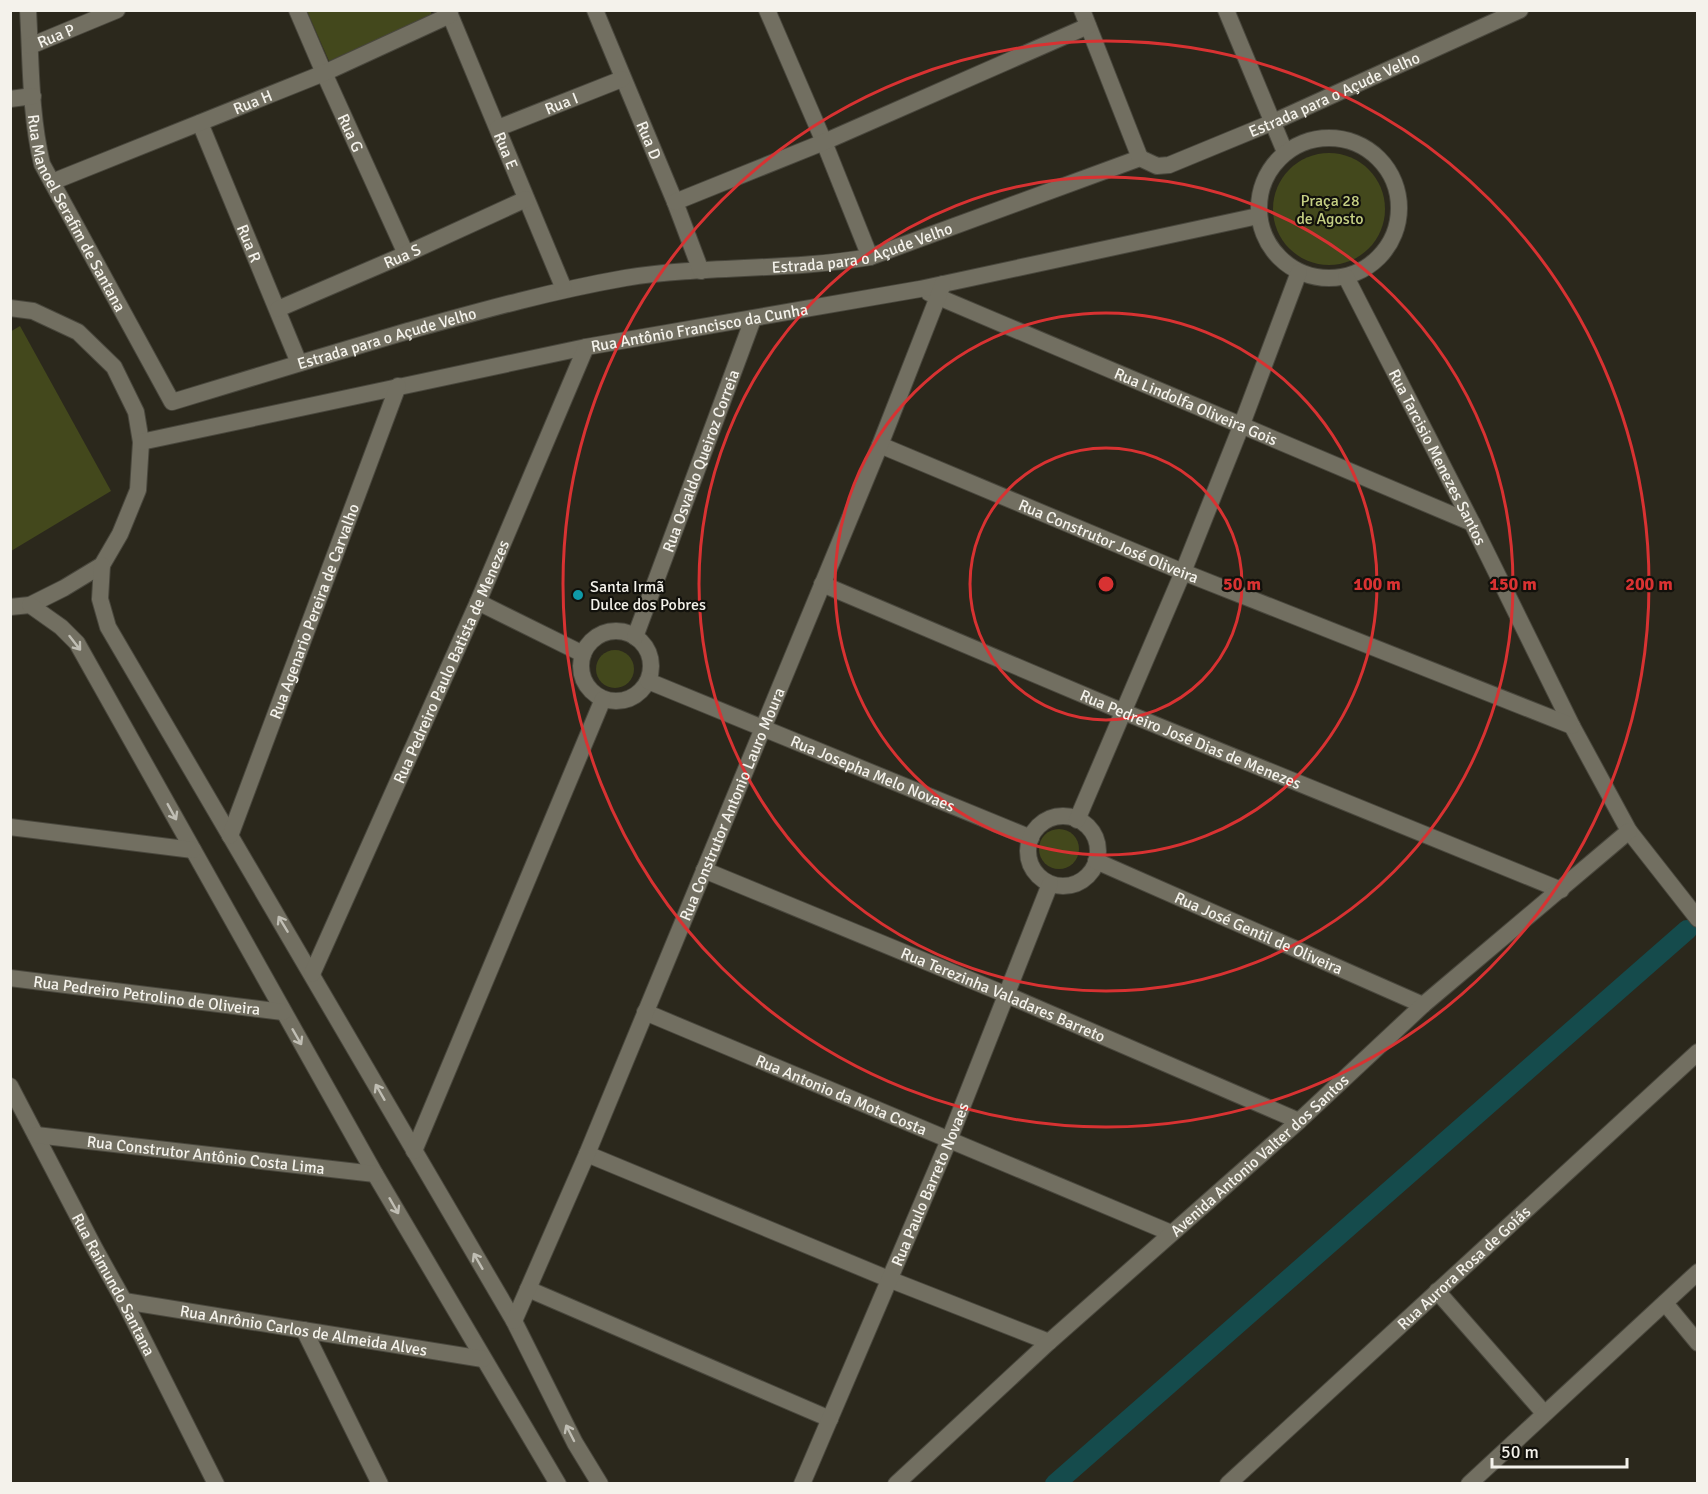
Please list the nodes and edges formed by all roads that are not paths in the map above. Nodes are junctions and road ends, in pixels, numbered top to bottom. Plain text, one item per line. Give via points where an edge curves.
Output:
1 (28, 10) edge
2 (117, 10) edge
3 (297, 10) edge
4 (595, 10) edge
5 (1082, 10) edge
6 (1226, 10) edge
7 (1520, 10) edge
8 (770, 11) edge
9 (449, 13) edge
10 (1089, 26) junction
11 (30, 46) junction
12 (324, 73) junction
13 (622, 79) junction
14 (33, 96) junction
15 (10, 99) edge
16 (200, 123) junction
17 (1271, 123) junction
18 (498, 128) junction
19 (824, 142) junction
20 (1285, 152) junction
21 (1140, 158) junction
22 (51, 182) junction
23 (526, 199) junction
24 (675, 202) junction
25 (1258, 216) junction
26 (406, 254) junction
27 (870, 257) junction
28 (700, 271) junction
29 (1299, 272) junction
30 (1346, 277) junction
31 (564, 289) junction
32 (941, 290) junction
33 (10, 308) edge
34 (278, 309) junction
35 (753, 320) junction
36 (586, 347) junction
37 (299, 363) junction
38 (398, 386) junction
39 (172, 402) joint
40 (1242, 424) junction
41 (141, 442) junction
42 (880, 445) junction
43 (1472, 523) junction
44 (102, 565) junction
45 (1183, 572) junction
46 (822, 584) junction
47 (478, 602) junction
48 (30, 606) junction
49 (10, 607) edge
50 (635, 637) junction
51 (584, 654) junction
52 (648, 681) junction
53 (603, 699) junction
54 (1124, 711) junction
55 (1572, 726) junction
56 (763, 727) junction
57 (1077, 819) junction
58 (10, 827) edge
59 (1629, 831) junction
60 (230, 836) junction
61 (1031, 838) junction
62 (193, 850) junction
63 (1096, 861) junction
64 (704, 870) junction
65 (1050, 884) junction
66 (1562, 890) junction
67 (1698, 919) edge
68 (312, 974) junction
69 (10, 978) edge
70 (1007, 995) junction
71 (1423, 1005) junction
72 (283, 1012) junction
73 (645, 1012) junction
74 (1698, 1052) edge
75 (10, 1086) edge
76 (1299, 1121) junction
77 (36, 1135) junction
78 (949, 1140) junction
79 (414, 1151) junction
80 (587, 1154) junction
81 (375, 1174) junction
82 (1171, 1233) junction
83 (1698, 1272) edge
84 (891, 1280) junction
85 (528, 1289) junction
86 (1437, 1291) junction
87 (124, 1301) junction
88 (1665, 1303) junction
89 (514, 1321) junction
90 (304, 1330) junction
91 (1049, 1342) junction
92 (1698, 1343) edge
93 (483, 1359) junction
94 (1544, 1413) junction
95 (830, 1419) junction
96 (216, 1484) edge
97 (380, 1484) edge
98 (558, 1484) edge
99 (600, 1484) edge
100 (802, 1484) edge
101 (896, 1484) edge
102 (1228, 1484) edge
103 (1468, 1484) edge

1 - 11 street, Rua Manoel Serafim de Santana
2 - 11 street, Rua P
3 - 12 street, Rua G
4 - 13 street, Rua D
5 - 10 street
6 - 17 street
7 - 17 street, Estrada para o Açude Velho
8 - 19 street
9 - 12 street, Rua H
9 - 18 street, Rua E
10 - 19 street
10 - 21 street
11 - 14 street, Rua Manoel Serafim de Santana
12 - 16 street, Rua H
12 - 26 street, Rua G
13 - 18 street, Rua I
13 - 24 street, Rua D
14 - 15 street
14 - 22 street, Rua Manoel Serafim de Santana via 37,145
16 - 22 street, Rua H
16 - 34 street, Rua R
17 - 20 street
17 - 21 street, Estrada para o Açude Velho via 1169,165 1157,166
18 - 23 street, Rua E
19 - 24 street
19 - 27 street
20 - 25 street via 1264,181
20 - 30 street via 1305,141 1328,137 1351,140 1371,150 1387,167 1397,187 1400,210 1396,233 1367,268
21 - 27 street, Estrada para o Açude Velho
22 - 39 street, Rua Manoel Serafim de Santana
23 - 26 street, Rua S
23 - 31 street, Rua E
24 - 28 street, Rua D
25 - 29 street via 1265,239 1279,258
25 - 32 street, Rua Antônio Francisco da Cunha
26 - 34 street, Rua S
27 - 28 street, Estrada para o Açude Velho
28 - 31 street, Estrada para o Açude Velho
29 - 30 street via 1322,279
29 - 40 street
30 - 43 street, Rua Tarcisio Menezes Santos
31 - 37 street, Estrada para o Açude Velho
32 - 35 street, Rua Antônio Francisco da Cunha via 920,289
32 - 40 street, Rua Lindolfa Oliveira Gois
32 - 42 street, Rua Construtor Antonio Lauro Moura
33 - 41 street via 33,310 78,332 114,367 136,412
34 - 37 street, Rua R
35 - 36 street, Rua Antônio Francisco da Cunha
35 - 50 street, Rua Osvaldo Queiroz Correia
36 - 38 street, Rua Antônio Francisco da Cunha
36 - 47 street, Rua Pedreiro Paulo Batista de Menezes
37 - 39 street, Estrada para o Açude Velho
38 - 41 street, Rua Antônio Francisco da Cunha
38 - 60 street, Rua Agenario Pereira de Carvalho
40 - 43 street, Rua Lindolfa Oliveira Gois
40 - 45 street
41 - 44 street via 138,490
42 - 45 street, Rua Construtor José Oliveira
42 - 46 street, Rua Construtor Antonio Lauro Moura
43 - 55 street, Rua Tarcisio Menezes Santos
44 - 48 street
44 - 60 street via 100,599 108,627
45 - 54 street
45 - 55 street, Rua Construtor José Oliveira
46 - 54 street, Rua Pedreiro José Dias de Menezes
46 - 56 street, Rua Construtor Antonio Lauro Moura
47 - 51 street
47 - 68 street, Rua Pedreiro Paulo Batista de Menezes
48 - 49 street
48 -> 62 street via 77,643
50 - 51 street via 606,633 596,638
50 - 52 street via 651,662
51 - 53 street via 582,676 593,693
52 - 53 street via 633,697 613,702
52 - 56 street, Rua Josepha Melo Novaes
53 - 79 street
54 - 57 street
54 - 66 street, Rua Pedreiro José Dias de Menezes
55 - 59 street, Rua Tarcisio Menezes Santos
56 - 61 street, Rua Josepha Melo Novaes
56 - 64 street, Rua Construtor Antonio Lauro Moura
57 - 61 street via 1055,818 1045,822
57 - 63 street via 1092,832 1098,851
58 - 62 street
59 - 66 street, Avenida Antonio Valter dos Santos
59 - 67 street, Rua Tarcisio Menezes Santos
68 -> 60 street
61 - 65 street via 1028,848 1033,870
62 - 72 street
63 - 65 street via 1078,882 1069,886
63 - 71 street, Rua José Gentil de Oliveira
64 - 70 street, Rua Terezinha Valadares Barreto
64 - 73 street, Rua Construtor Antonio Lauro Moura
65 - 70 street, Rua Paulo Barreto Novaes
66 - 71 street, Avenida Antonio Valter dos Santos
79 -> 68 street
69 - 72 street, Rua Pedreiro Petrolino de Oliveira
70 - 76 street, Rua Terezinha Valadares Barreto
70 - 78 street, Rua Paulo Barreto Novaes
71 - 76 street, Avenida Antonio Valter dos Santos
72 -> 81 street
73 - 78 street, Rua Antonio da Mota Costa
73 - 80 street, Rua Construtor Antonio Lauro Moura
74 - 86 street, Rua Aurora Rosa de Goiás
75 - 77 street, Rua Raimundo Santana
76 - 82 street, Avenida Antonio Valter dos Santos
77 - 81 street, Rua Construtor Antônio Costa Lima
77 - 87 street, Rua Raimundo Santana
78 - 82 street, Rua Antonio da Mota Costa
78 - 84 street, Rua Paulo Barreto Novaes
89 -> 79 street
80 - 84 street
80 - 85 street, Rua Construtor Antonio Lauro Moura
81 -> 93 street
82 - 91 street, Avenida Antonio Valter dos Santos
83 - 88 street
84 - 91 street
84 - 95 street, Rua Paulo Barreto Novaes
85 - 89 street, Rua Construtor Antonio Lauro Moura
85 - 95 street
86 - 94 street
86 - 102 street, Rua Aurora Rosa de Goiás
87 - 90 street, Rua Anrônio Carlos de Almeida Alves
87 - 96 street, Rua Raimundo Santana
88 - 92 street
88 - 94 street
99 -> 89 street
90 - 93 street, Rua Anrônio Carlos de Almeida Alves
90 - 97 street
91 - 101 street, Avenida Antonio Valter dos Santos
93 - 98 street
94 - 103 street
95 - 100 street, Rua Paulo Barreto Novaes

